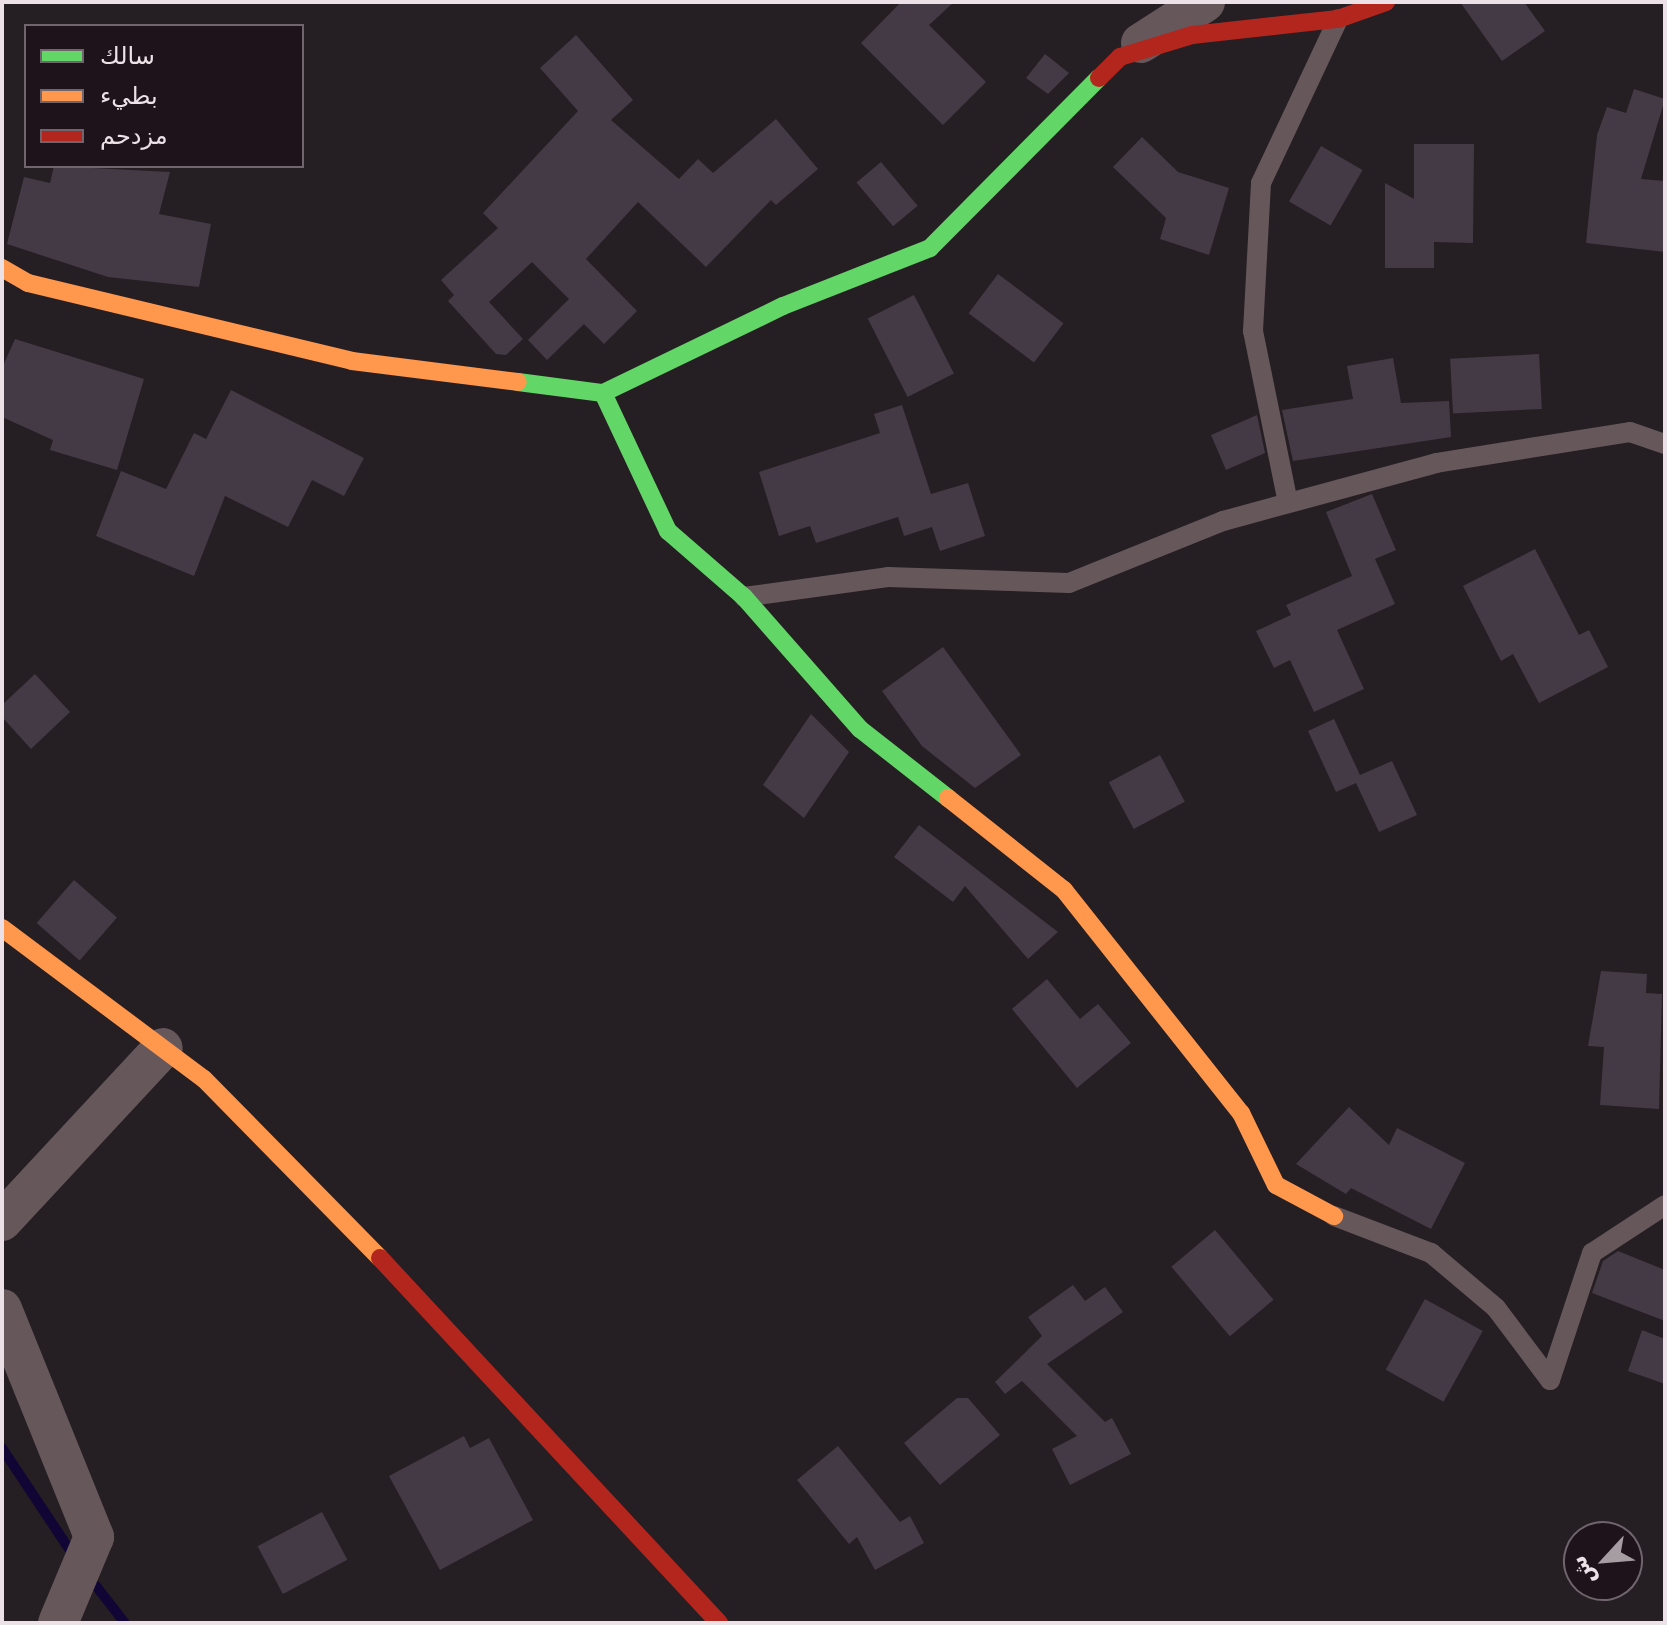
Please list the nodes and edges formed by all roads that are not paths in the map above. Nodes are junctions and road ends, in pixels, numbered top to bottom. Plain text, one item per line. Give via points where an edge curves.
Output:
1 (1205, 2) edge
2 (1386, 2) edge
3 (1338, 19) junction
4 (1120, 57) junction
5 (2, 268) edge
6 (603, 393) junction
7 (1665, 444) edge
8 (1288, 503) junction
9 (744, 597) junction
10 (2, 928) edge
11 (163, 1048) junction
12 (1665, 1205) edge
13 (1334, 1216) joint
14 (2, 1221) edge
15 (2, 1309) edge
16 (58, 1623) edge
17 (719, 1623) edge

1 - 4 street
2 - 3 street
3 - 4 street via 1192,35
3 - 8 lane via 1261,183 1253,331
4 - 6 street via 930,248 783,306
5 - 6 street via 28,283 352,361
6 - 9 street via 668,531
7 - 8 lane via 1630,432 1436,463
8 - 9 lane via 1223,521 1069,583 888,577
9 - 13 street via 860,729 1064,890 1241,1113 1276,1185
10 - 11 street
11 - 14 street
11 - 17 street via 283,1153
12 - 13 lane via 1592,1253 1550,1380 1496,1308 1431,1253
15 - 16 street via 94,1537

